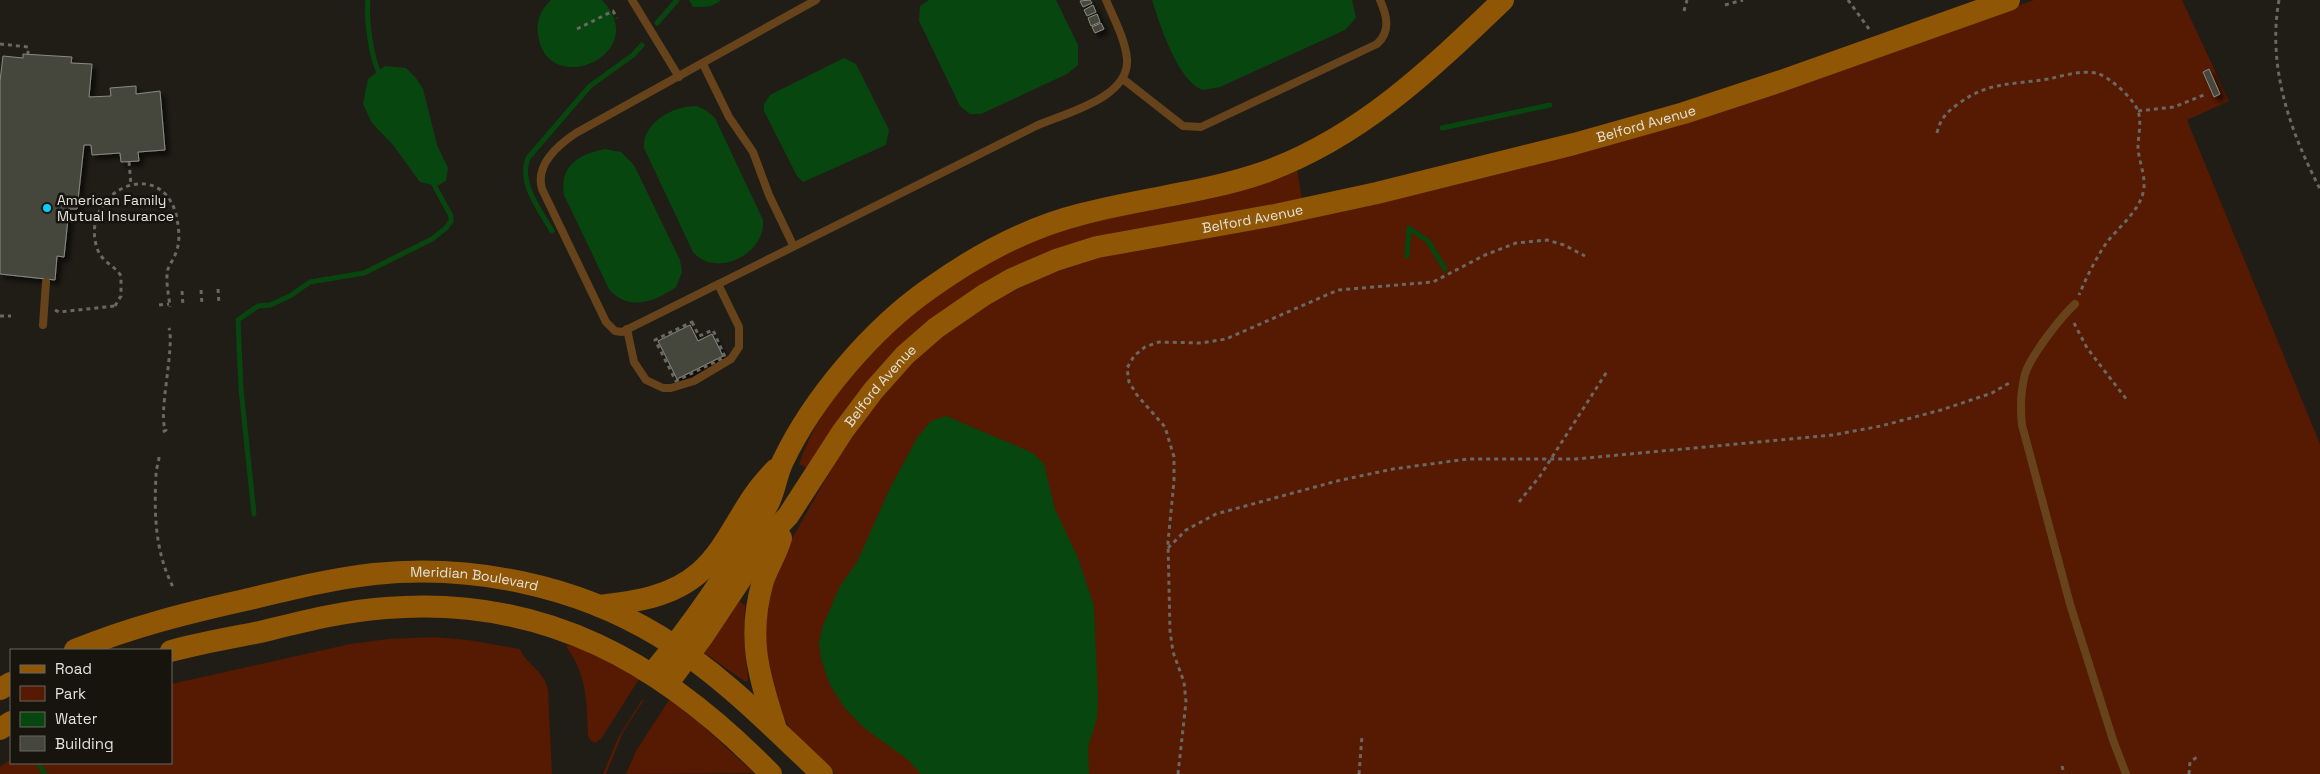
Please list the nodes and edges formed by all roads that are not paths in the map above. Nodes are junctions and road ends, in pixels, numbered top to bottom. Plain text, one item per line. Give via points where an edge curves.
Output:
1 (632, 0) edge
2 (816, 0) edge
3 (1106, 0) edge
4 (1380, 0) edge
5 (1503, 0) edge
6 (2009, 0) edge
7 (703, 64) junction
8 (679, 77) junction
9 (1123, 79) junction
10 (793, 245) junction
11 (46, 282) dead end
12 (718, 284) junction
13 (2075, 304) road end
14 (43, 325) dead end
15 (627, 329) junction
16 (784, 459) junction
17 (788, 516) junction
18 (597, 606) junction
19 (78, 649) edge
20 (172, 652) edge
21 (681, 652) junction
22 (660, 678) junction
23 (776, 731) junction
24 (771, 774) edge
25 (822, 774) edge
26 (2126, 774) edge

1 - 8 lane
2 - 7 lane
3 - 9 lane via 1125,51 1127,68
4 - 9 lane via 1387,27 1378,44 1201,127 1183,126
5 - 16 main road, Belford Avenue via 1396,98 1326,144 1281,166 1227,184 1063,219 1005,243 960,268 899,312 856,355 826,391
6 - 17 main road, Belford Avenue via 1781,81 1574,144 1377,194 1097,247 1033,270 966,306 901,359 849,422
7 - 8 lane
7 - 10 lane via 729,117 753,152
8 - 15 lane via 571,136 557,148 541,172 542,189 606,322 617,332
9 - 10 lane via 1106,96 1036,126
10 - 12 lane
11 - 14 lane
12 - 15 lane
12 - 15 lane via 739,327 740,341 731,359 694,381 663,388 646,380 634,362
13 - 26 lane via 2056,324 2027,368 2021,406 2024,437 2070,604
16 - 18 main road via 756,493 718,552 696,576 653,597
16 - 21 main road, Belford Avenue via 768,504
17 - 21 main road, Belford Avenue
17 - 23 main road via 763,580 755,629 760,681
18 - 19 main road, Meridian Boulevard via 567,594 496,578 424,572 374,574 168,618
18 - 21 main road, Meridian Boulevard via 632,622
20 - 22 main road via 360,611 454,607 513,616 578,636 614,651
21 - 22 main road, Belford Avenue
21 - 23 main road, Meridian Boulevard via 725,682
22 - 24 main road via 716,720
23 - 25 main road, Meridian Boulevard

